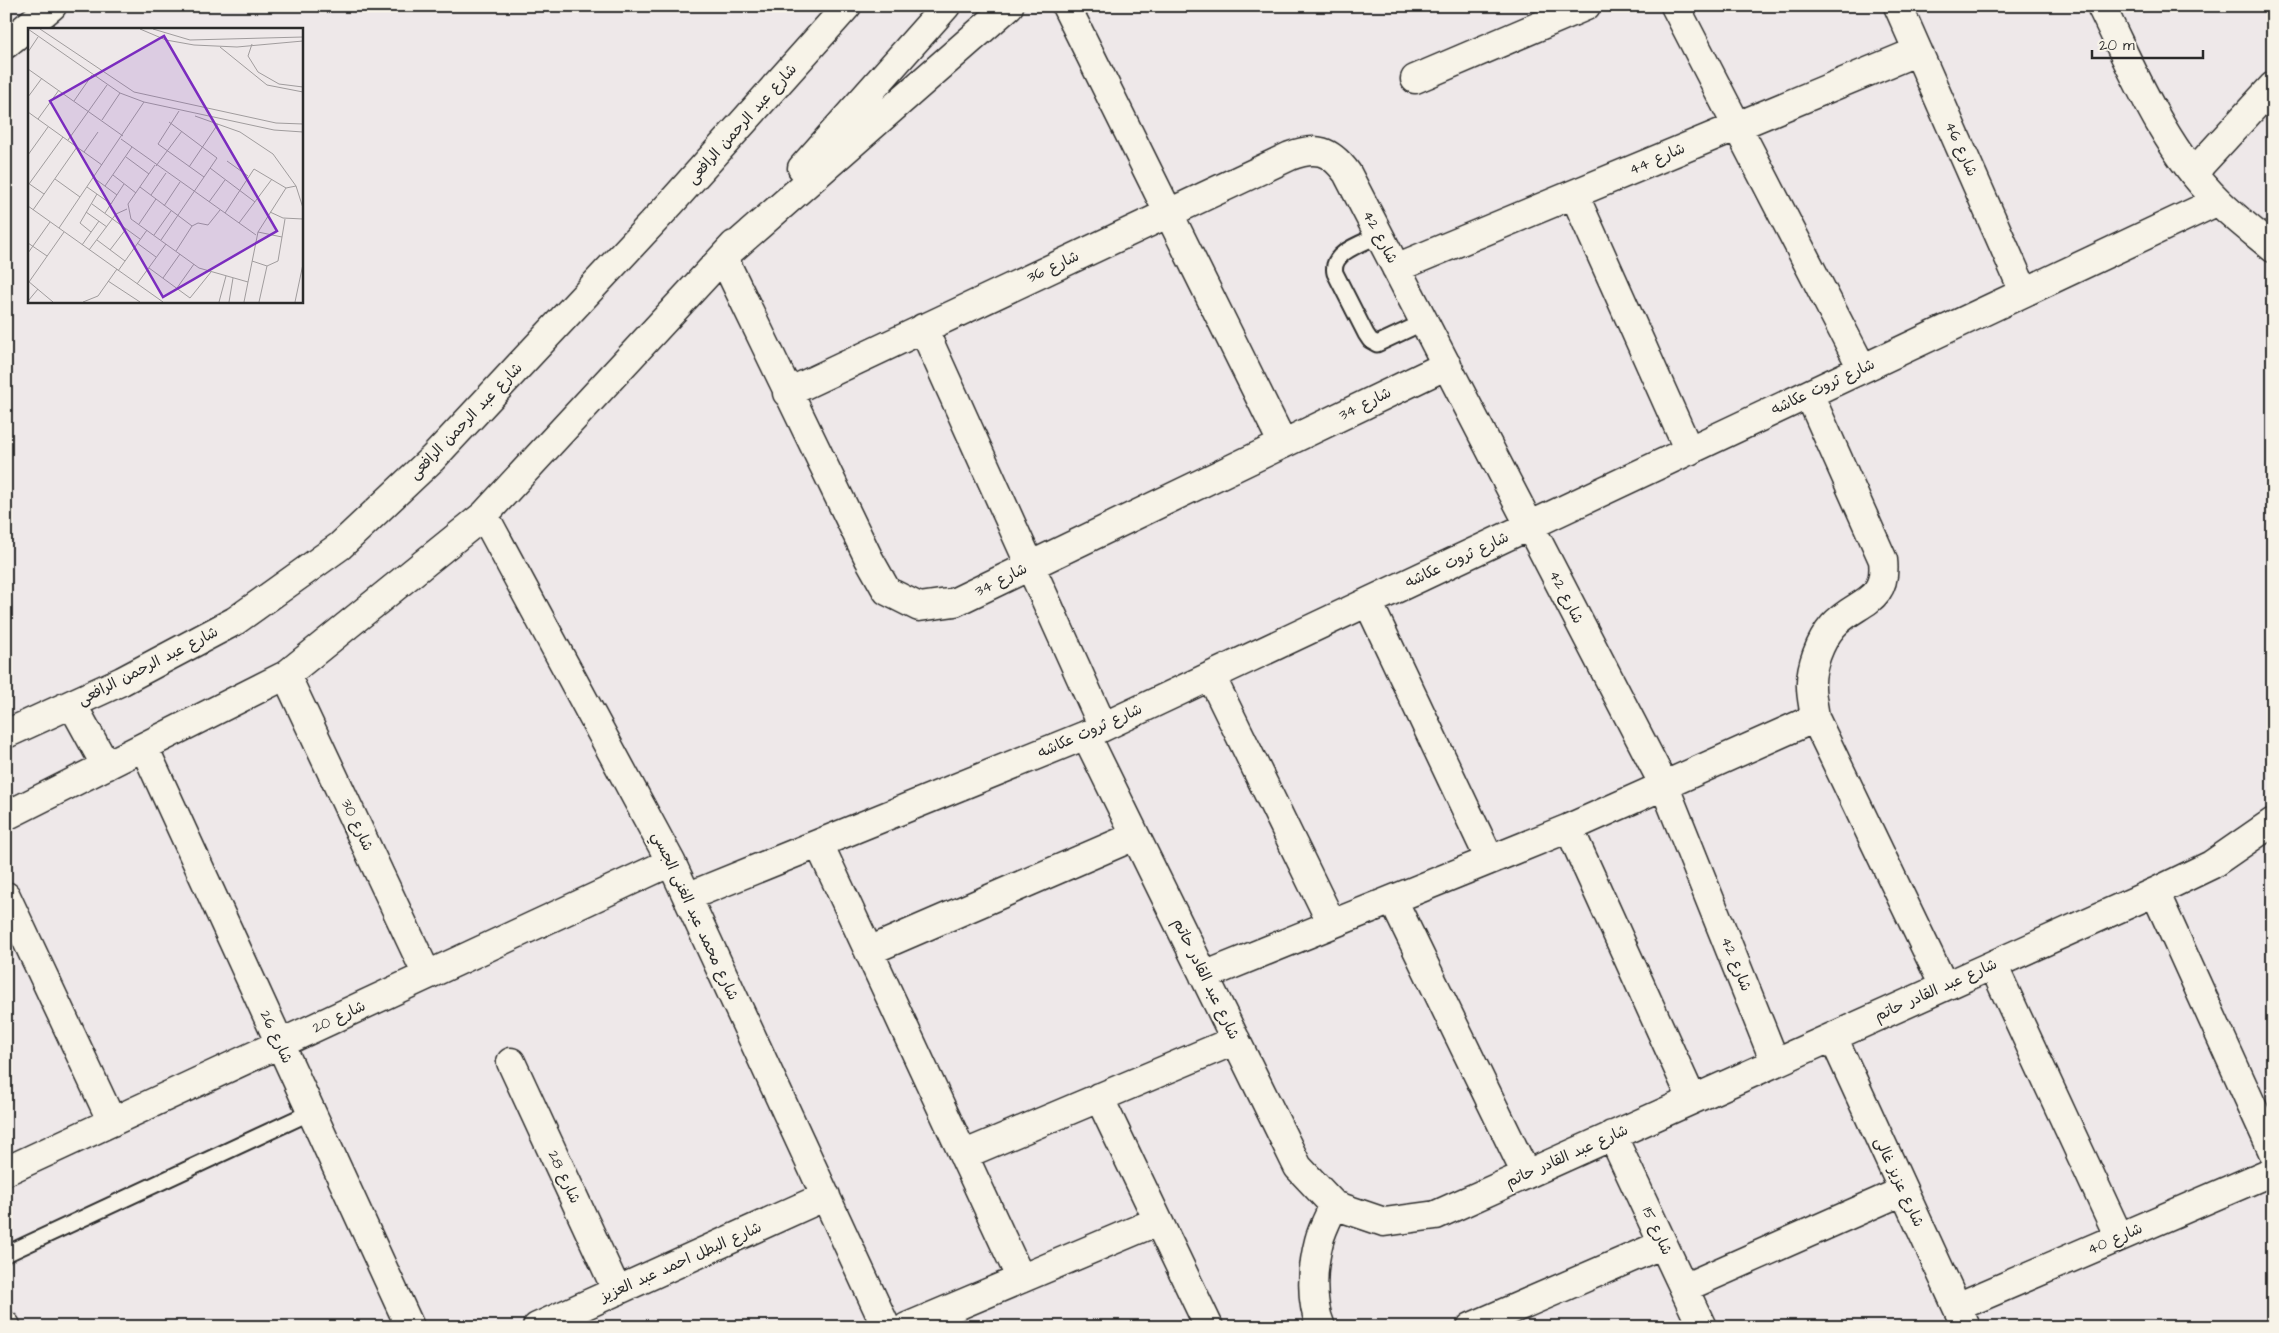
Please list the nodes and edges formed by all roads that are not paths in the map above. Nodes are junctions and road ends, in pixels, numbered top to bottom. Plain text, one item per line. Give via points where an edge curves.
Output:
1 (52, 6) edge
2 (847, 6) edge
3 (946, 6) edge
4 (1008, 6) edge
5 (1066, 6) edge
6 (1586, 6) edge
7 (1675, 6) edge
8 (1898, 6) edge
9 (2101, 6) edge
10 (6, 44) edge
11 (1918, 51) junction
12 (1415, 79) dead end
13 (2273, 86) edge
14 (1737, 126) junction
15 (1322, 152) joint
16 (2193, 173) junction
17 (1574, 194) junction
18 (2218, 201) junction
19 (1169, 213) junction
20 (1379, 235) junction
21 (2273, 248) edge
22 (722, 257) junction
23 (1396, 268) junction
24 (2024, 292) junction
25 (1424, 322) junction
26 (923, 328) junction
27 (1446, 365) junction
28 (1862, 368) junction
29 (787, 393) junction
30 (1808, 394) junction
31 (1283, 444) junction
32 (1689, 450) junction
33 (484, 515) junction
34 (1530, 526) junction
35 (1030, 566) junction
36 (1368, 602) junction
37 (286, 675) junction
38 (1210, 676) junction
39 (72, 704) junction
40 (1815, 718) junction
41 (1094, 731) junction
42 (6, 734) edge
43 (144, 747) junction
44 (106, 766) junction
45 (1664, 785) junction
46 (6, 816) edge
47 (2273, 822) edge
48 (1569, 828) junction
49 (1135, 836) junction
50 (819, 844) junction
51 (1490, 860) junction
52 (671, 862) junction
53 (2155, 892) junction
54 (6, 896) edge
55 (687, 897) junction
56 (1393, 900) junction
57 (1332, 924) junction
58 (869, 951) junction
59 (1992, 965) junction
60 (427, 975) junction
61 (1204, 976) junction
62 (1944, 986) junction
63 (1833, 1037) junction
64 (1236, 1040) junction
65 (280, 1044) junction
66 (510, 1062) dead end
67 (1776, 1062) junction
68 (1099, 1097) junction
69 (1692, 1100) junction
70 (311, 1112) junction
71 (112, 1122) junction
72 (1612, 1135) junction
73 (2273, 1152) edge
74 (963, 1155) junction
75 (6, 1171) edge
76 (2273, 1171) edge
77 (1526, 1174) junction
78 (1903, 1191) junction
79 (826, 1196) junction
80 (1334, 1205) junction
81 (1158, 1221) junction
82 (2119, 1237) junction
83 (1663, 1244) junction
84 (6, 1254) edge
85 (1021, 1279) junction
86 (1684, 1288) junction
87 (617, 1291) junction
88 (1961, 1317) edge
89 (1507, 1320) edge
90 (1203, 1325) edge
91 (538, 1326) edge
92 (410, 1327) edge
93 (886, 1327) edge
94 (907, 1327) edge
95 (1322, 1327) edge
96 (1471, 1327) edge
97 (1702, 1327) edge

1 - 10 street
2 - 39 street, شارع عبد الرحمن الرافعى via 671,203 440,451 340,546 235,622
3 - 22 street
4 - 22 street
5 - 19 street
6 - 12 street
7 - 14 street
8 - 11 street, شارع 46
9 - 16 street via 2153,110
11 - 14 street, شارع 44
11 - 24 street, شارع 46
13 - 16 street
14 - 17 street, شارع 44
14 - 28 street
15 - 19 street, شارع 36 via 1306,150 1290,156
15 - 20 street, شارع 42 via 1337,159 1347,173
16 - 18 street
17 - 23 street, شارع 44
17 - 32 street
18 - 21 street
18 - 24 street, شارع ثروت عكاشه
19 - 26 street, شارع 36
19 - 31 street
20 - 23 street, شارع 42
20 - 25 lane via 1341,255 1333,266 1335,273 1370,340 1377,344
22 - 29 street, شارع 34
22 - 33 street
23 - 25 street, شارع 42
24 - 28 street, شارع ثروت عكاشه
25 - 27 street, شارع 42
26 - 29 street, شارع 36
26 - 35 street, شارع عبد القادر حاتم
27 - 31 street, شارع 34
27 - 34 street, شارع 42
28 - 30 street, شارع ثروت عكاشه
29 - 35 street, شارع 34 via 887,591 919,607 955,602
30 - 32 street, شارع ثروت عكاشه
30 - 40 street via 1884,560 1885,575 1880,589 1834,626 1816,654 1810,686
31 - 35 street, شارع 34
32 - 34 street, شارع ثروت عكاشه
33 - 37 street
33 - 52 street, شارع محمد عبد الغنى الجسي
34 - 36 street, شارع ثروت عكاشه
34 - 45 street, شارع 42
35 - 41 street, شارع عبد القادر حاتم
36 - 38 street, شارع ثروت عكاشه
36 - 51 street
37 - 43 street
37 - 60 street, شارع 30
38 - 41 street, شارع ثروت عكاشه
38 - 57 street
39 - 42 street, شارع عبد الرحمن الرافعى
39 - 44 street
40 - 45 street
40 - 62 street
41 - 49 street, شارع عبد القادر حاتم
41 - 50 street, شارع ثروت عكاشه
43 - 44 street
43 - 65 street, شارع 26
44 - 46 street
45 - 48 street
45 - 67 street, شارع 42
47 - 53 street, شارع عبد القادر حاتم via 2211,865
48 - 51 street
48 - 69 street
49 - 58 street
49 - 61 street, شارع عبد القادر حاتم
50 - 55 street, شارع ثروت عكاشه
50 - 58 street
51 - 56 street
52 - 55 street, شارع محمد عبد الغنى الجسي
52 - 60 street, شارع 20
53 - 59 street, شارع عبد القادر حاتم
53 - 73 street
54 - 71 street
55 - 79 street, شارع محمد عبد الغنى الجسي
56 - 57 street
56 - 77 street
57 - 61 street
58 - 74 street
59 - 62 street, شارع عبد القادر حاتم
59 - 82 street
60 - 65 street, شارع 20
61 - 64 street, شارع عبد القادر حاتم
62 - 63 street, شارع عبد القادر حاتم
63 - 67 street, شارع عبد القادر حاتم
63 - 78 street, شارع عزيز غالى
64 - 68 street
64 - 80 street, شارع عبد القادر حاتم via 1298,1167
65 - 70 street, شارع 26
65 - 71 street, شارع 20
66 - 87 street, شارع 28
67 - 69 street, شارع عبد القادر حاتم
68 - 74 street
68 - 81 street
69 - 72 street, شارع عبد القادر حاتم
70 - 84 lane
70 - 92 street, شارع 26
71 - 75 street, شارع 20
72 - 77 street, شارع عبد القادر حاتم
72 - 83 street, شارع 15
74 - 85 street
76 - 82 street, شارع 40
77 - 80 street, شارع عبد القادر حاتم via 1436,1214 1384,1222
78 - 86 street
78 - 88 street, شارع عزيز غالى
79 - 87 street, شارع البطل احمد عبد العزيز
79 - 93 street, شارع محمد عبد الغنى الجسي
80 - 95 street via 1319,1240 1313,1279
81 - 85 street
81 - 90 street
82 - 88 street, شارع 40
83 - 86 street, شارع 15
83 - 89 street
85 - 94 street
86 - 97 street, شارع 15
87 - 91 street, شارع البطل احمد عبد العزيز
89 - 96 street

